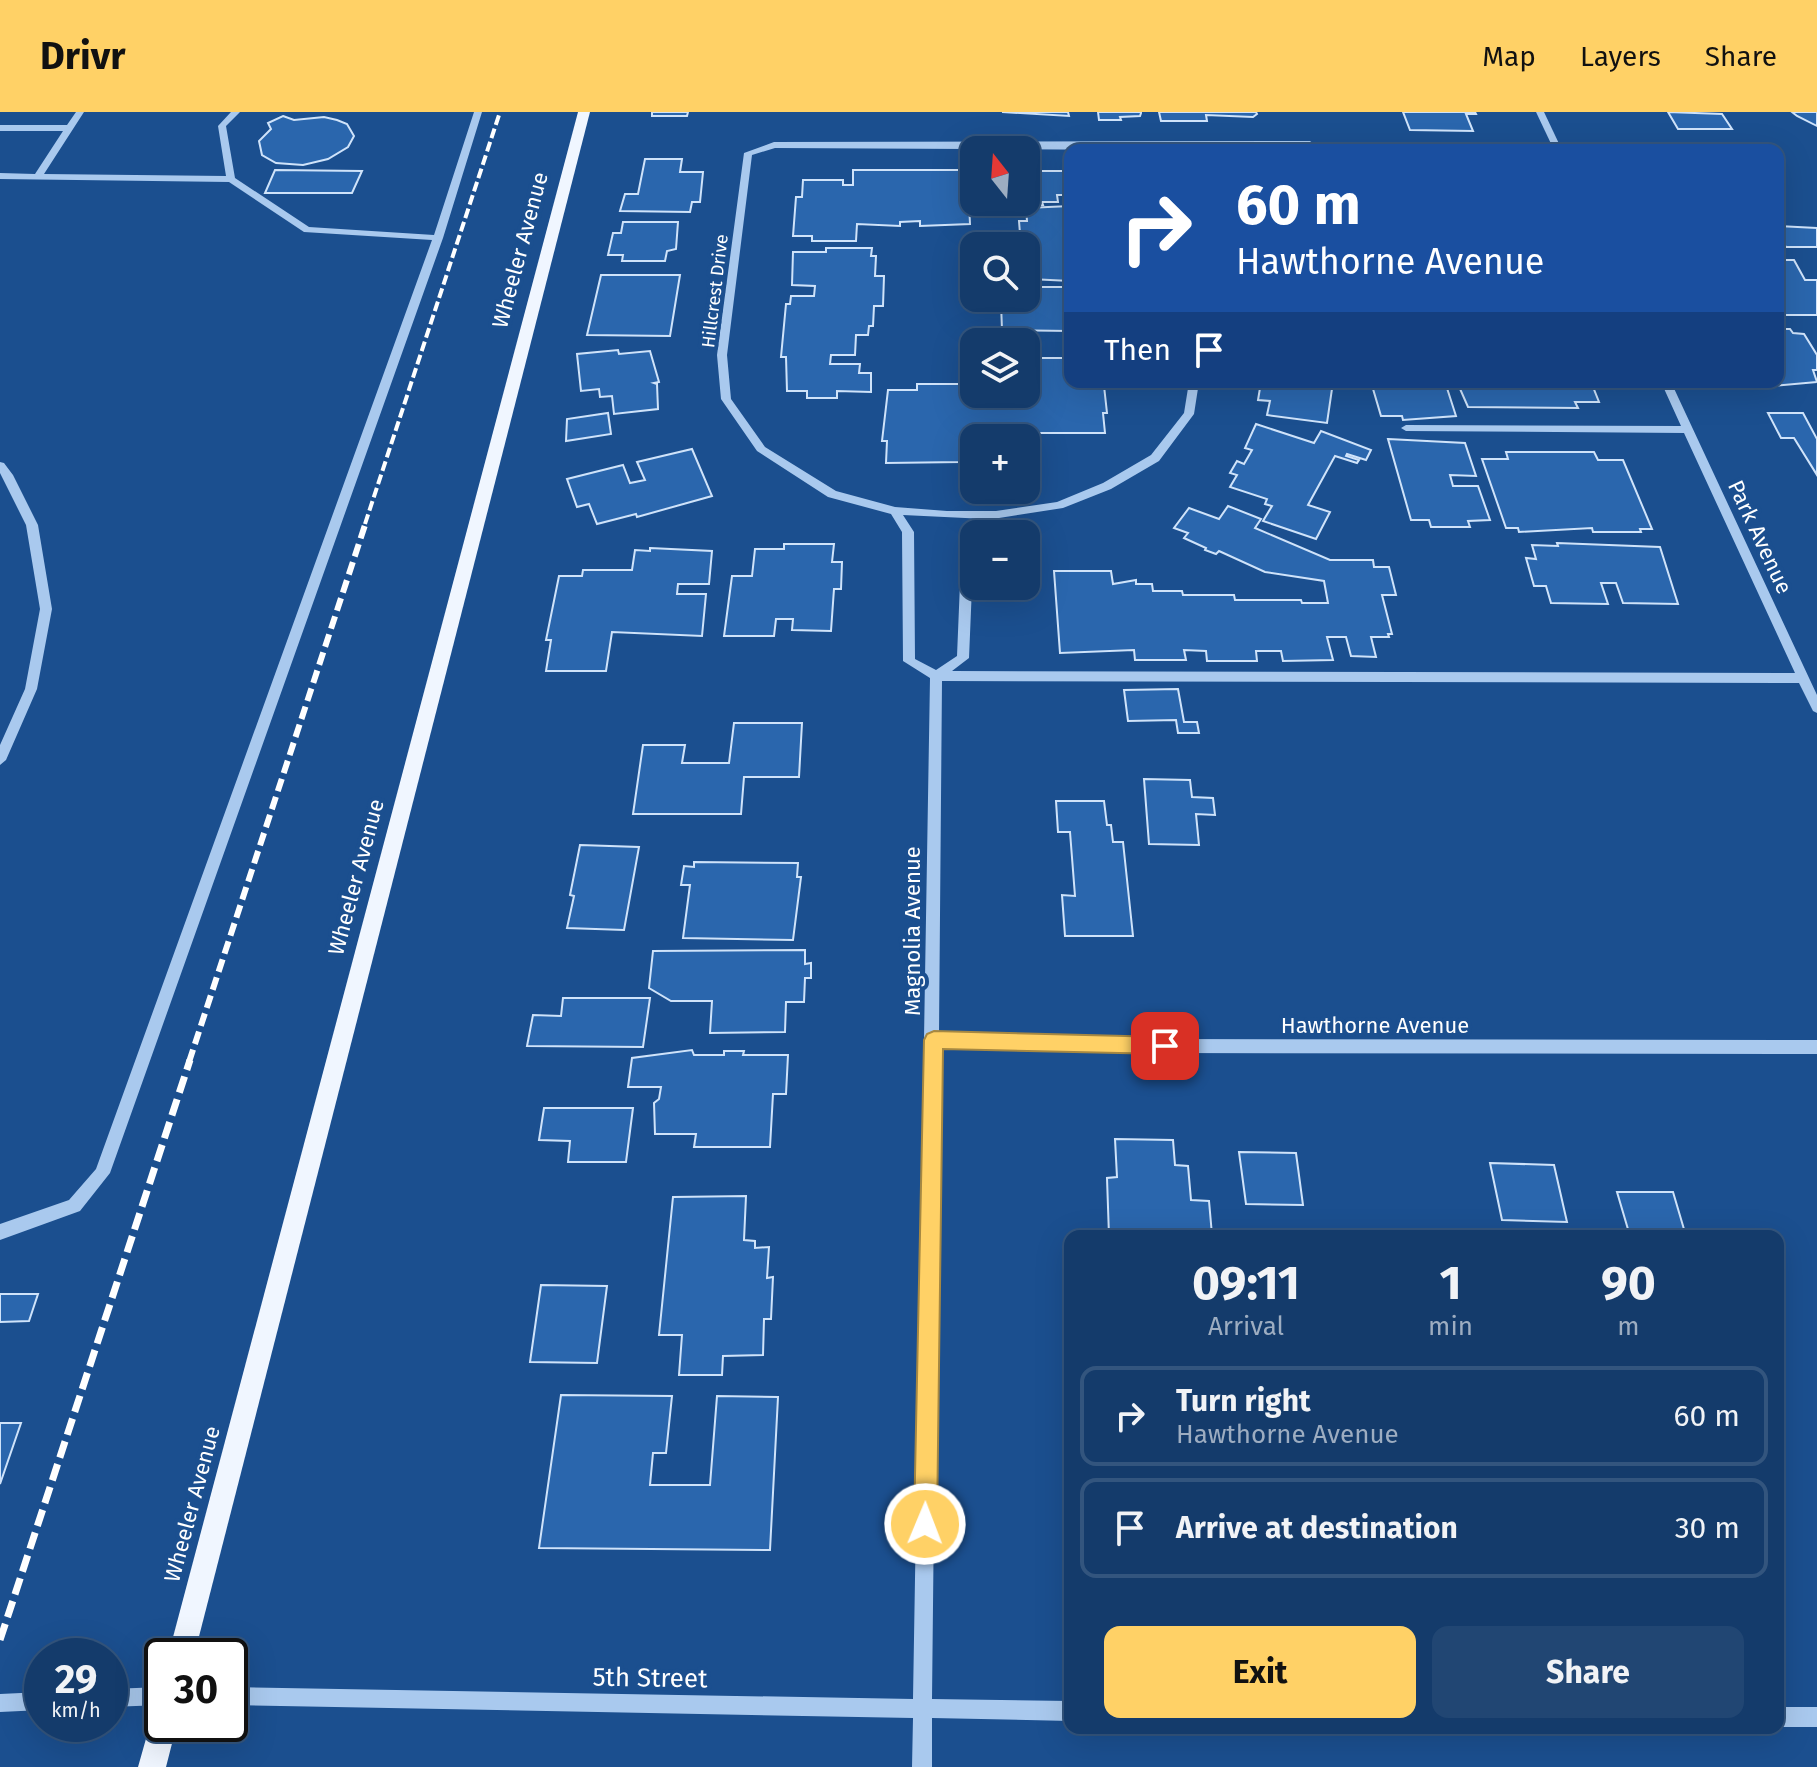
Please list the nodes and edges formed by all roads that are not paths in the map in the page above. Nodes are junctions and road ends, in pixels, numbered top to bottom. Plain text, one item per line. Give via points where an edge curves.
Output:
1 (80, 112) edge
2 (236, 112) edge
3 (478, 112) edge
4 (584, 112) edge
5 (1540, 112) edge
6 (0, 128) edge
7 (70, 128) junction
8 (1555, 144) edge
9 (1064, 147) edge
10 (0, 176) edge
11 (37, 177) junction
12 (231, 179) junction
13 (438, 238) junction
14 (1193, 388) edge
15 (1669, 388) edge
16 (1406, 428) dead end
17 (1688, 430) junction
18 (0, 466) edge
19 (895, 511) junction
20 (996, 515) junction
21 (992, 520) edge
22 (965, 600) edge
23 (936, 676) junction
24 (1802, 678) junction
25 (1817, 708) edge
26 (0, 760) edge
27 (934, 1040) junction
28 (1817, 1047) edge
29 (0, 1232) edge
30 (186, 1638) edge
31 (248, 1696) edge
32 (24, 1702) edge
33 (0, 1703) edge
34 (922, 1710) junction
35 (1064, 1711) edge
36 (1784, 1717) edge
37 (1817, 1717) edge
38 (158, 1742) edge
39 (152, 1767) edge
40 (922, 1767) edge

1 - 7 street
2 - 12 street via 222,126
3 - 13 street
4 - 30 main road, Wheeler Avenue
5 - 8 street
6 - 7 street
7 - 11 street
9 - 19 street, Hillcrest Drive via 774,145 748,153 722,355 726,399 761,449 832,494
10 - 11 street
11 - 12 street
12 - 13 street via 307,230
13 - 29 street via 102,1173 74,1206
14 - 20 street, Hillcrest Drive via 1189,414 1155,458 1107,486 1059,505
15 - 17 street, Park Avenue
16 - 17 street
17 - 24 street, Park Avenue
18 - 26 street via 32,525 46,609 31,689
19 - 20 street, Hillcrest Drive
19 - 23 street via 908,532 909,661
20 - 21 street
22 - 23 street via 963,658
23 - 24 street
23 - 27 street, Magnolia Avenue
24 - 25 street, Park Avenue
27 - 28 street, Hawthorne Avenue via 1165,1046
27 - 34 street, Magnolia Avenue
31 - 34 street, 5th Street
32 - 33 street
34 - 35 street, 5th Street
34 - 40 street, Magnolia Avenue
36 - 37 street
38 - 39 main road

